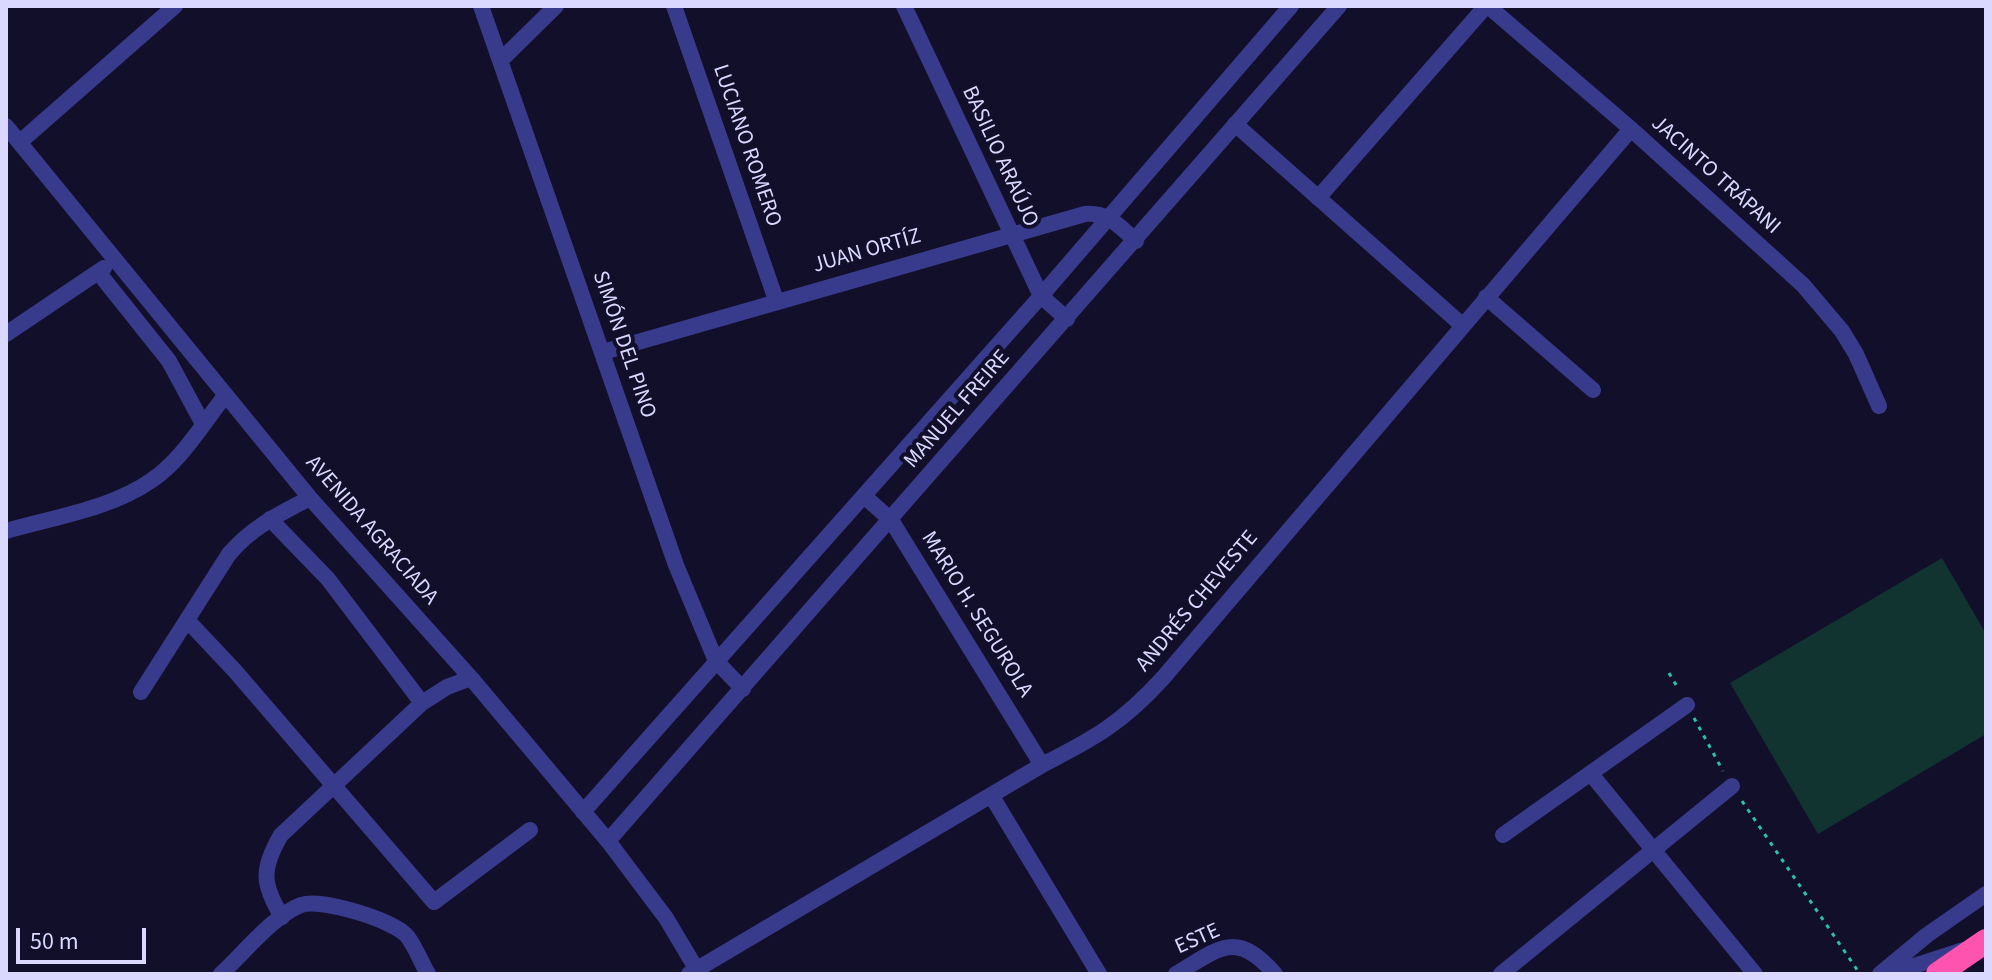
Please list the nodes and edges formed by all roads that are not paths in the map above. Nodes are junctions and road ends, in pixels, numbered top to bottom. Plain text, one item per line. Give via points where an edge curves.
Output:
1 (175, 6) edge
2 (556, 6) edge
3 (674, 6) edge
4 (1291, 6) edge
5 (1339, 6) edge
6 (1487, 6) edge
7 (908, 8) edge
8 (487, 10) edge
9 (500, 61) junction
10 (1235, 124) junction
11 (6, 126) edge
12 (1631, 129) junction
13 (20, 142) junction
14 (1318, 198) junction
15 (1109, 217) junction
16 (1011, 235) junction
17 (1136, 241) junction
18 (115, 260) junction
19 (98, 272) junction
20 (1041, 296) junction
21 (1486, 297) junction
22 (776, 300) junction
23 (1067, 319) junction
24 (1462, 325) junction
25 (6, 334) edge
26 (603, 352) junction
27 (1593, 390) dead end
28 (225, 396) junction
29 (1879, 406) dead end
30 (203, 424) junction
31 (864, 496) junction
32 (310, 498) junction
33 (270, 519) junction
34 (891, 520) junction
35 (6, 531) edge
36 (187, 620) junction
37 (716, 661) junction
38 (471, 678) junction
39 (743, 689) junction
40 (141, 692) dead end
41 (422, 703) junction
42 (1687, 705) road end
43 (1042, 765) junction
44 (1591, 774) junction
45 (334, 786) junction
46 (1732, 786) road end
47 (991, 795) junction
48 (583, 812) junction
49 (530, 830) dead end
50 (1503, 835) dead end
51 (608, 841) junction
52 (1654, 849) junction
53 (1986, 894) edge
54 (282, 917) junction
55 (1983, 942) edge
56 (693, 972) edge
57 (221, 974) edge
58 (428, 974) edge
59 (1099, 974) edge
60 (1176, 974) edge
61 (1275, 974) edge
62 (1501, 974) edge
63 (1755, 974) edge
64 (1880, 974) edge
65 (1889, 974) edge
66 (1938, 974) edge

1 - 13 street
2 - 9 street
3 - 22 street, LUCIANO ROMERO
4 - 15 street, MANUEL FREIRE
5 - 10 street, MANUEL FREIRE
6 - 12 street, JACINTO TRÁPANI
6 - 14 street
7 - 16 street, BASILIO ARAÚJO
8 - 9 street, SIMÓN DEL PINO
9 - 26 street, SIMÓN DEL PINO
10 - 14 street
10 - 17 street, MANUEL FREIRE
11 - 13 street, AVENIDA AGRACIADA
12 - 21 street, ANDRÉS CHEVESTE
12 - 29 street, JACINTO TRÁPANI via 1824,308 1856,354
13 - 18 street, AVENIDA AGRACIADA
14 - 24 street
15 - 16 street, JUAN ORTÍZ via 1085,214
15 - 17 street
15 - 20 street, MANUEL FREIRE
16 - 20 street, BASILIO ARAÚJO
16 - 22 street, JUAN ORTÍZ
17 - 23 street, MANUEL FREIRE
18 - 19 street
18 - 28 street, AVENIDA AGRACIADA
19 - 25 street
19 - 30 street via 169,361
20 - 23 street, BASILIO ARAÚJO
20 - 31 street, MANUEL FREIRE
21 - 24 street, ANDRÉS CHEVESTE
21 - 27 street
22 - 26 street, JUAN ORTÍZ
23 - 34 street, MANUEL FREIRE
24 - 43 street, ANDRÉS CHEVESTE via 1143,700 1111,728
26 - 37 street, SIMÓN DEL PINO via 676,565
28 - 30 street
28 - 32 street, AVENIDA AGRACIADA
30 - 35 street via 171,464 137,489
31 - 34 street, MARIO H. SEGUROLA
31 - 37 street, MANUEL FREIRE
32 - 33 street
32 - 38 street, AVENIDA AGRACIADA
33 - 36 street via 229,554
33 - 41 street via 328,579
34 - 39 street, MANUEL FREIRE
34 - 43 street, MARIO H. SEGUROLA
36 - 40 street
36 - 45 street
37 - 39 street, SIMÓN DEL PINO
37 - 48 street, MANUEL FREIRE
38 - 41 street
38 - 48 street, AVENIDA AGRACIADA
39 - 51 street, MANUEL FREIRE
41 - 45 street
42 - 44 street
43 - 47 street, ANDRÉS CHEVESTE
44 - 50 street
44 - 52 street
45 - 49 street via 434,902
45 - 54 street via 281,835 269,855 269,895
46 - 52 street
47 - 56 street, ANDRÉS CHEVESTE
47 - 59 street
48 - 51 street, AVENIDA AGRACIADA
51 - 56 street, AVENIDA AGRACIADA via 666,918
52 - 62 street
52 - 63 street
53 - 64 street
54 - 57 street
54 - 58 street via 315,903 384,920 406,934
55 - 65 street
55 - 66 highway
60 - 61 street, ESTE via 1215,952 1239,946 1254,952

